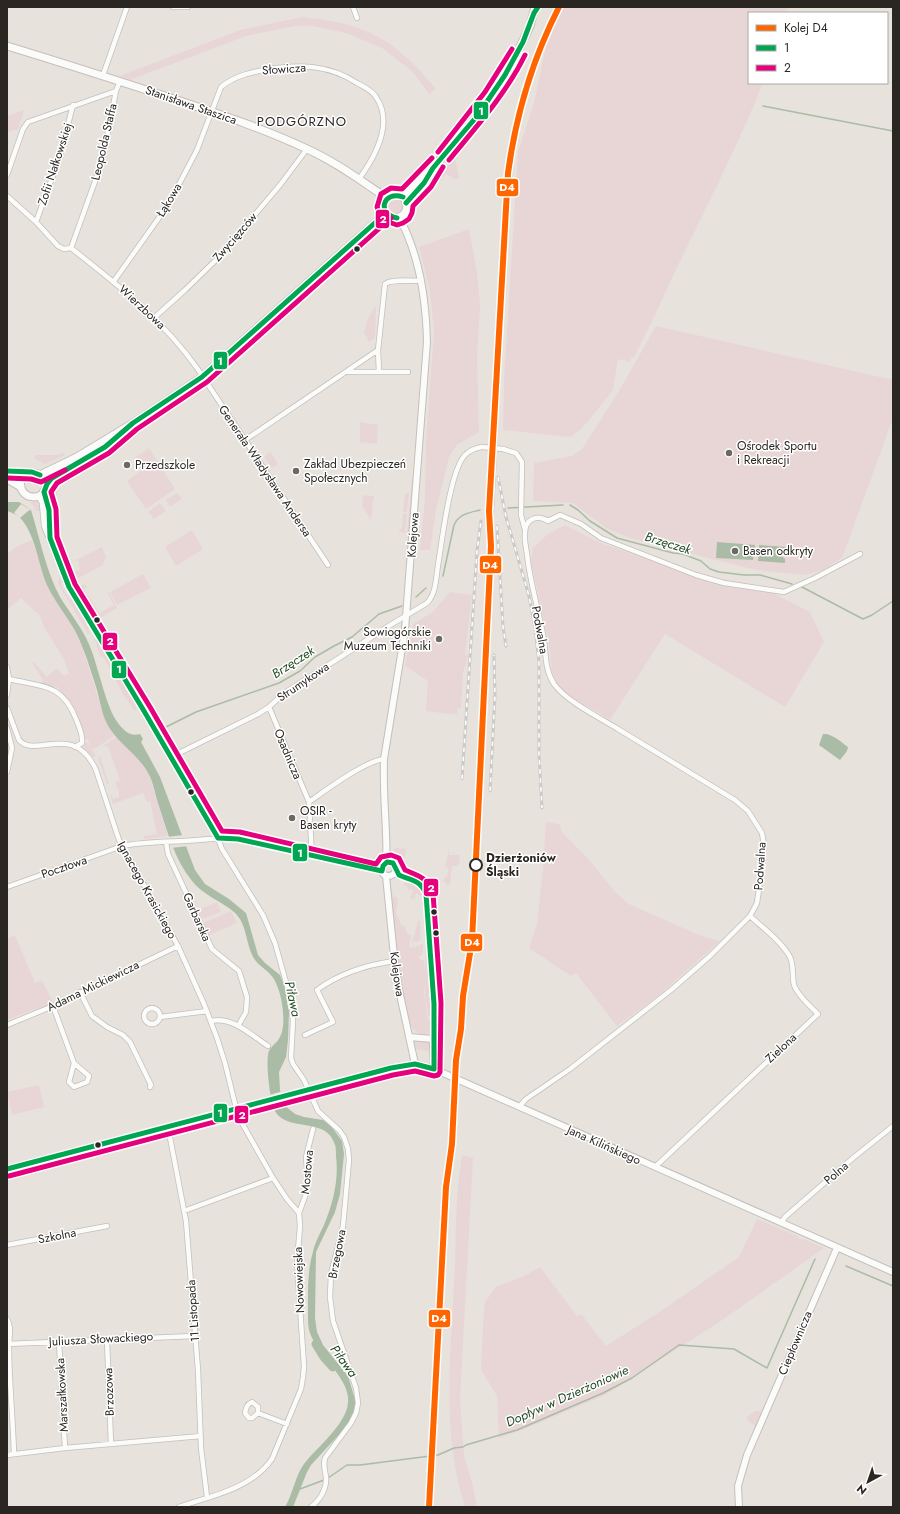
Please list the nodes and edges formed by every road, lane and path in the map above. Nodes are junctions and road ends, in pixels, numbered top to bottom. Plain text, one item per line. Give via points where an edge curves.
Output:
1 (127, 7) edge
2 (173, 7) edge
3 (188, 7) edge
4 (353, 7) edge
5 (536, 9) edge
6 (357, 18) dead end
7 (7, 46) edge
8 (103, 75) junction
9 (120, 81) junction
10 (116, 91) junction
11 (73, 106) junction
12 (213, 112) junction
13 (307, 149) junction
14 (7, 175) edge
15 (359, 179) junction
16 (7, 196) edge
17 (387, 198) junction
18 (405, 200) junction
19 (386, 213) junction
20 (399, 217) junction
21 (36, 222) junction
22 (71, 248) junction
23 (114, 281) junction
24 (421, 281) junction
25 (154, 317) junction
26 (378, 350) junction
27 (348, 372) junction
28 (379, 372) junction
29 (408, 372) dead end
30 (202, 377) junction
31 (133, 423) junction
32 (245, 440) junction
33 (503, 449) joint
34 (7, 471) edge
35 (25, 473) junction
36 (40, 475) junction
37 (7, 479) edge
38 (47, 484) junction
39 (21, 487) junction
40 (41, 494) junction
41 (525, 530) junction
42 (50, 538) junction
43 (860, 554) dead end
44 (328, 565) dead end
45 (407, 614) junction
46 (7, 668) edge
47 (9, 679) junction
48 (7, 695) edge
49 (268, 707) junction
50 (7, 708) edge
51 (7, 728) edge
52 (75, 747) junction
53 (171, 758) junction
54 (384, 759) junction
55 (7, 772) edge
56 (309, 802) junction
57 (218, 838) junction
58 (167, 842) junction
59 (122, 846) junction
60 (312, 856) junction
61 (386, 860) junction
62 (396, 871) junction
63 (386, 876) junction
64 (7, 887) edge
65 (750, 916) junction
66 (178, 946) junction
67 (394, 961) junction
68 (80, 992) junction
69 (53, 1006) junction
70 (207, 1011) junction
71 (160, 1017) dead end
72 (211, 1021) junction
73 (7, 1024) edge
74 (238, 1026) junction
75 (305, 1035) dead end
76 (409, 1037) junction
77 (433, 1039) junction
78 (268, 1046) dead end
79 (74, 1063) junction
80 (415, 1064) junction
81 (434, 1069) junction
82 (150, 1087) dead end
83 (309, 1091) junction
84 (519, 1108) junction
85 (236, 1109) junction
86 (893, 1126) edge
87 (168, 1127) junction
88 (313, 1130) dead end
89 (655, 1167) junction
90 (7, 1169) edge
91 (273, 1178) junction
92 (184, 1211) junction
93 (299, 1213) junction
94 (781, 1223) junction
95 (107, 1226) dead end
96 (7, 1245) edge
97 (836, 1248) junction
98 (893, 1272) edge
99 (7, 1319) edge
100 (194, 1336) junction
101 (107, 1340) junction
102 (59, 1342) junction
103 (8, 1344) edge
104 (258, 1413) dead end
105 (287, 1424) junction
106 (201, 1436) junction
107 (111, 1444) junction
108 (65, 1448) junction
109 (14, 1454) junction
110 (7, 1455) edge
111 (206, 1497) junction
112 (179, 1507) edge
113 (311, 1507) edge
114 (739, 1507) edge

1 - 8 street
2 - 3 street
4 - 6 street
5 - 18 main road via 523,42 505,75 478,115 433,168 424,183
7 - 8 main road, Stanisława Staszica
8 - 9 main road, Stanisława Staszica
9 - 10 street, Leopolda Staffa
9 - 12 main road, Stanisława Staszica
10 - 11 street
10 - 22 street, Leopolda Staffa via 102,162
11 - 14 street via 28,122 23,129
11 - 21 street, Zofii Nałkowskiej via 60,156
12 - 13 main road, Stanisława Staszica
12 - 15 street, Słowicza via 221,87 226,82 246,74 301,66 342,74 376,96 383,113 381,138 377,150
12 - 23 street, Łąkowa via 197,150 168,205
13 - 15 main road, Stanisława Staszica
13 - 25 street, Zwycięzców via 218,258
15 - 17 main road, Stanisława Staszica
16 - 21 street, Wierzbowa
17 - 18 main road via 393,195
17 - 19 main road via 384,204
18 - 20 main road via 405,212
19 - 20 main road via 392,217
19 - 30 main road
20 - 24 street, Kolejowa via 411,243
21 - 22 street, Wierzbowa via 58,246 64,249
22 - 23 street, Wierzbowa
23 - 25 street, Wierzbowa
24 - 26 street via 393,281 385,284
24 - 45 street, Kolejowa via 426,307 427,348
25 - 30 street, Wierzbowa via 175,340
26 - 27 street
26 - 28 street
27 - 28 street
27 - 32 street
28 - 29 street
30 - 31 main road
30 - 32 street, Generała Władysława Andersa
31 - 36 main road via 77,457
31 - 38 main road via 105,447 52,478
32 - 44 street, Generała Władysława Andersa
33 - 41 street, Podwalna via 516,453 522,462 521,515
33 - 45 street, Strumykowa, bridge via 482,447 466,454 457,468 444,524 434,589 425,605
34 - 35 main road
35 - 36 main road via 33,472
35 - 39 main road via 20,481
36 - 38 main road
37 - 39 main road
38 - 40 main road
39 - 40 main road via 23,492 31,497
40 - 42 street, Brzegowa via 44,526
40 - 42 street via 49,510
41 - 43 street via 533,518 542,517 548,521 560,515 581,524 601,538 696,574 724,583 784,592
41 - 65 street, Podwalna via 529,570 544,640 545,658 554,684 568,698 735,800 748,812 762,833 764,845 757,903
42 - 53 street, Brzegowa via 69,586
45 - 49 street, Strumykowa via 283,694
45 - 54 street, Kolejowa
46 - 47 street
47 - 48 street
47 - 52 street via 54,690 66,699 83,737 82,742
49 - 53 street, Strumykowa
49 - 56 street, Osadnicza
50 - 52 street, Ignacego Krasickiego via 22,744 30,746 62,743
51 - 55 street via 12,748
52 - 59 street, Ignacego Krasickiego via 88,756 93,764
53 - 57 street, Brzegowa
54 - 56 street via 363,767
54 - 61 street, Kolejowa
56 - 60 street, Osadnicza
57 - 58 street, Pocztowa
57 - 60 street, Pocztowa via 238,839
57 - 83 street, Brzegowa via 267,924 275,943 291,1000 292,1061
58 - 59 street, Pocztowa
58 - 74 street, Garbarska via 168,854 212,950 239,970 247,997 246,1012
59 - 64 street, Pocztowa
59 - 66 street, Ignacego Krasickiego
60 - 63 street, Pocztowa
61 - 62 street via 395,864
61 - 63 street, Kolejowa
62 - 63 street via 394,875
62 - 77 street via 401,876 420,883 425,889 434,1004
63 - 67 street, Kolejowa
65 - 84 street, Podwalna via 671,990 570,1069 526,1099
65 - 89 street, Zielona via 790,956 794,985 818,1014
66 - 68 street, Adama Mickiewicza
66 - 70 street, Ignacego Krasickiego
67 - 75 street via 355,970 317,990 333,1022
67 - 76 street, Kolejowa
68 - 69 street, Adama Mickiewicza
68 - 82 street via 92,1016 130,1042
69 - 73 street, Adama Mickiewicza
69 - 79 street
70 - 71 street
70 - 72 street
72 - 74 street via 223,1020
72 - 85 street
74 - 78 street
76 - 77 street
76 - 80 street, Kolejowa
77 - 81 street
79 - 79 street via 69,1082 74,1087 87,1082 89,1076
80 - 81 street, Jana Kilińskiego
80 - 83 street, Jana Kilińskiego via 391,1068
81 - 84 street, Jana Kilińskiego
83 - 85 street, Jana Kilińskiego
83 - 113 street, Brzegowa via 318,1111 335,1125 344,1137 348,1149 343,1226 332,1274 330,1297 333,1321 356,1388 358,1403 351,1423 325,1458 326,1478 323,1494
84 - 89 street, Jana Kilińskiego
85 - 87 street, Jana Kilińskiego
85 - 91 street
86 - 94 street, Polna
87 - 90 street, Jana Kilińskiego
87 - 92 street, 11 Listopada
88 - 93 street, Mostowa via 306,1157 307,1191
89 - 94 street, Jana Kilińskiego
91 - 92 street
91 - 93 street
92 - 100 street, 11 Listopada
93 - 105 street, Nowowiejska via 296,1263 304,1371 301,1389
94 - 97 street, Jana Kilińskiego
95 - 96 street, Szkolna
97 - 98 street, Jana Kilińskiego
97 - 114 street, Ciepłownicza via 739,1478
99 - 103 street via 11,1327
100 - 101 street, Juliusza Słowackiego
100 - 106 street, 11 Listopada
101 - 102 street, Juliusza Słowackiego
101 - 107 street, Brzozowa
102 - 103 street, Juliusza Słowackiego
102 - 108 street, Marszałkowska
103 - 109 street
104 - 105 street
105 - 111 street, Nowowiejska via 272,1459 259,1472 230,1490
106 - 107 street
106 - 111 street, 11 Listopada
107 - 108 street
108 - 109 street
109 - 110 street
111 - 112 street, Nowowiejska

